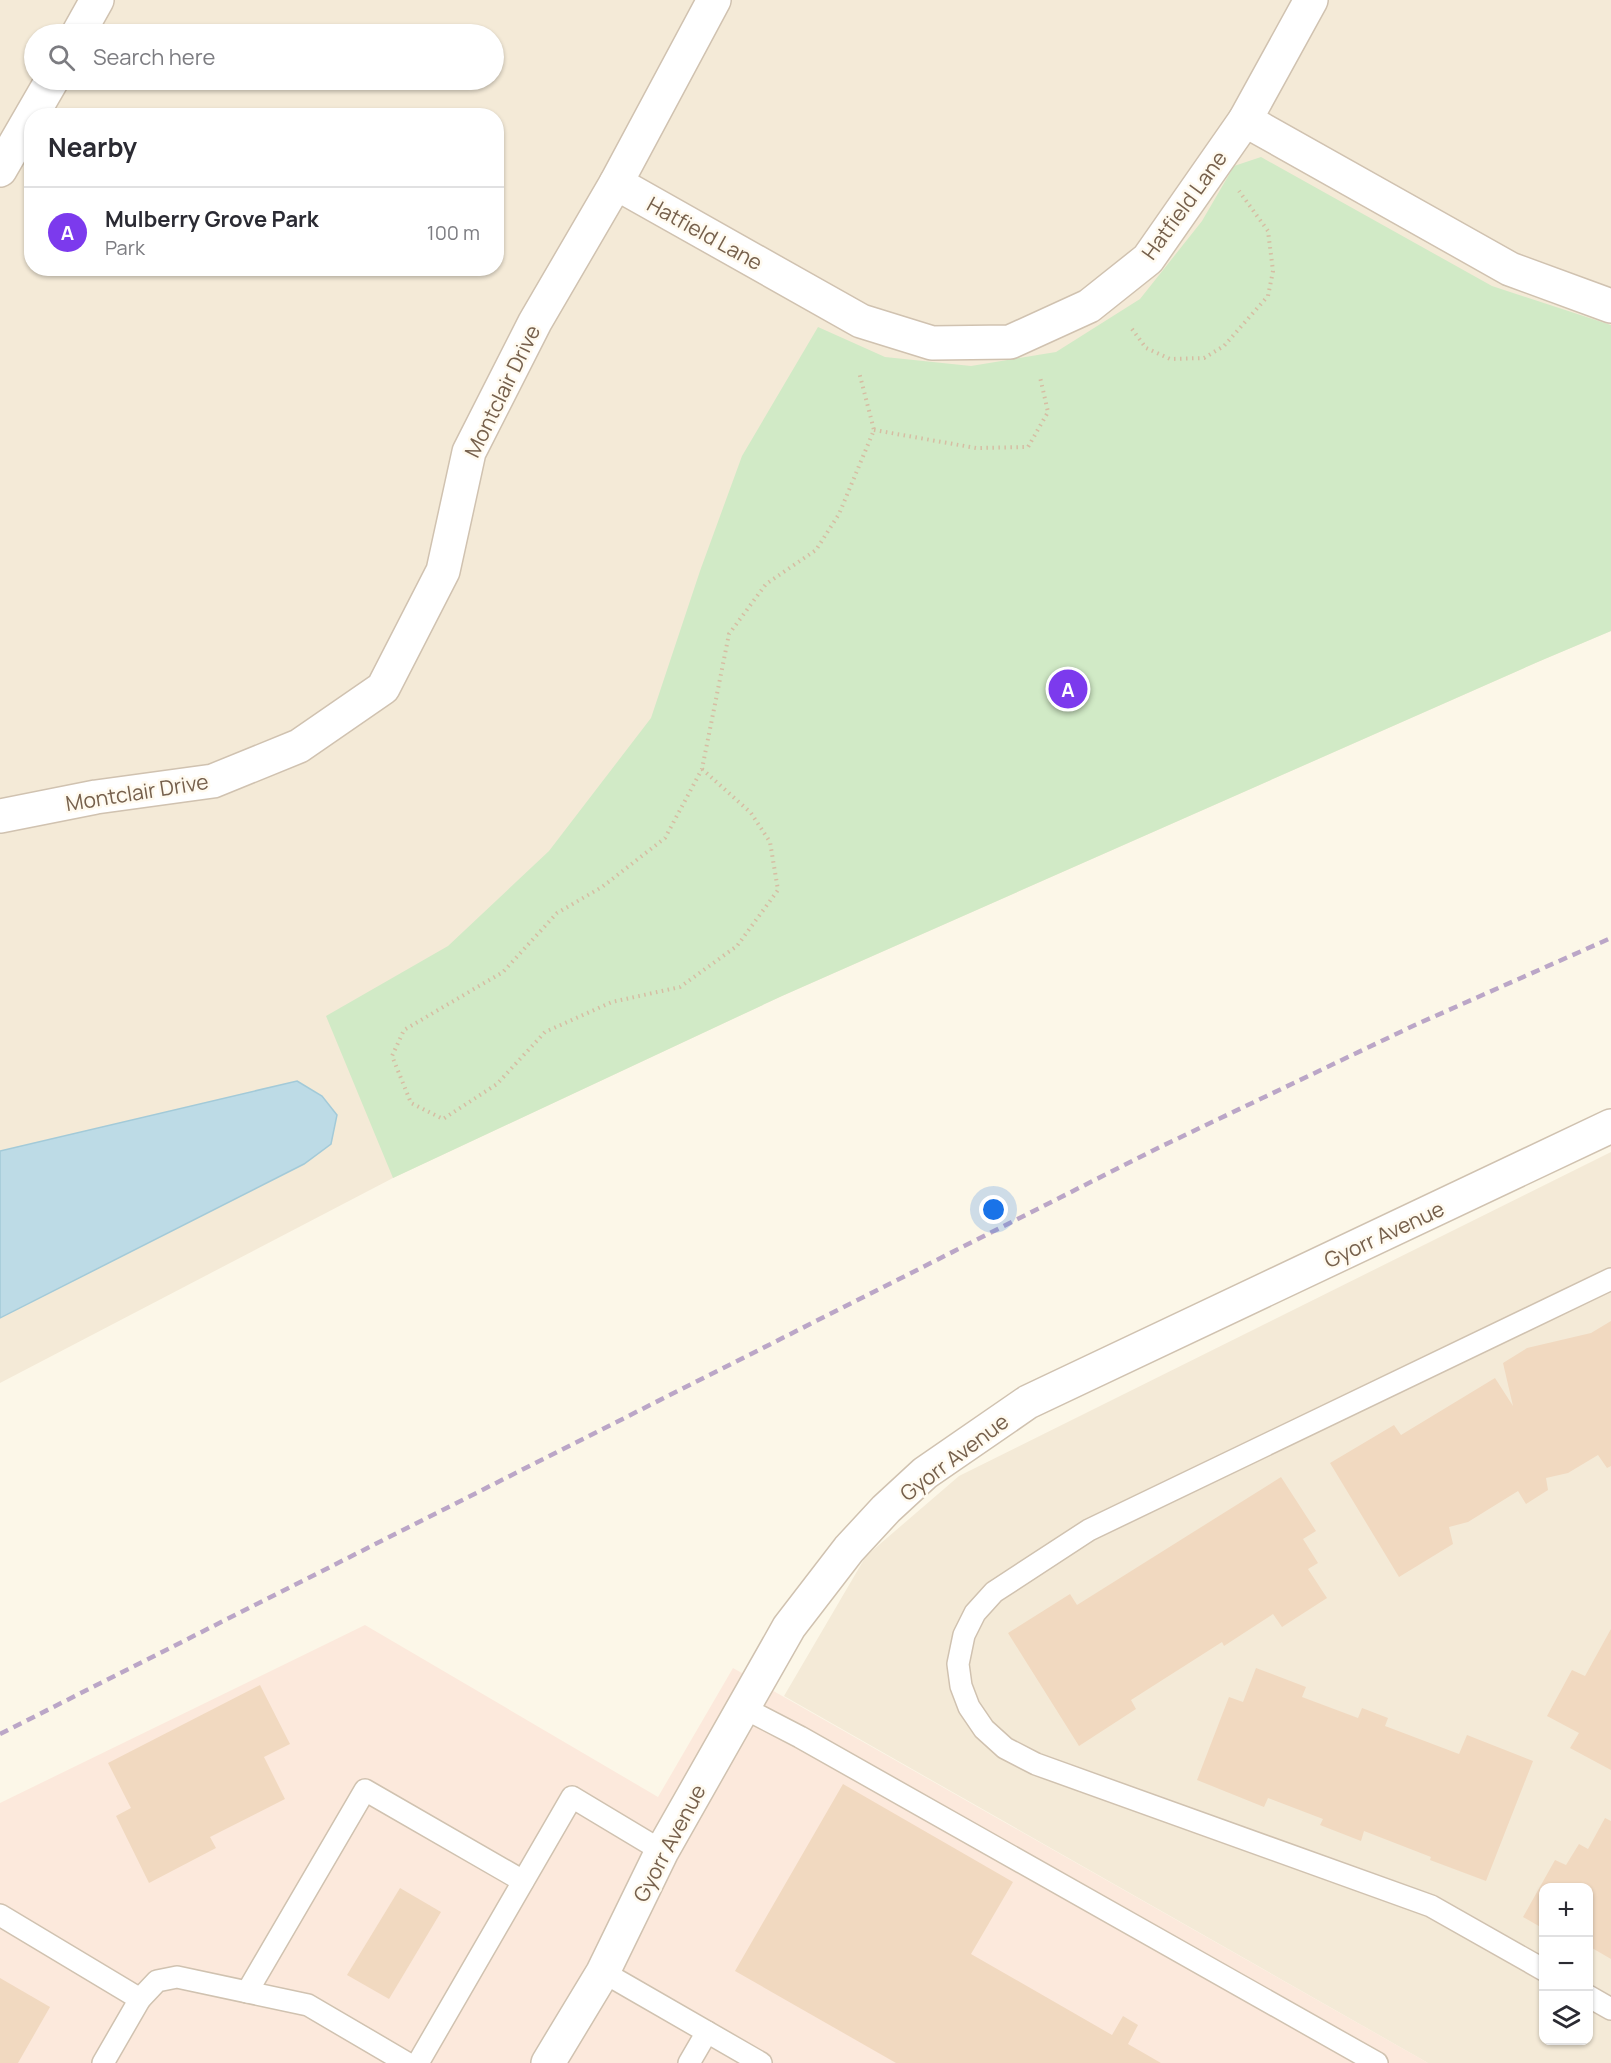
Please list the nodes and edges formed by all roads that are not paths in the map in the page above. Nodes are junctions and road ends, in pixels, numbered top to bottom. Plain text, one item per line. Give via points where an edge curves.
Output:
1 (97, 0) edge
2 (714, 0) edge
3 (1311, 0) edge
4 (84, 24) edge
5 (46, 90) edge
6 (36, 108) edge
7 (1245, 120) junction
8 (24, 129) edge
9 (0, 171) edge
10 (616, 183) junction
11 (1611, 306) edge
12 (0, 816) edge
13 (1611, 1126) edge
14 (1611, 1279) edge
15 (744, 1708) junction
16 (662, 1851) junction
17 (523, 1881) junction
18 (0, 1915) edge
19 (1539, 1967) edge
20 (603, 1972) junction
21 (247, 1992) junction
22 (140, 1999) junction
23 (1593, 1999) edge
24 (1611, 2009) edge
25 (707, 2032) junction
26 (103, 2063) edge
27 (407, 2063) edge
28 (418, 2063) edge
29 (548, 2063) edge
30 (689, 2063) edge
31 (761, 2063) edge
32 (1377, 2063) edge

1 - 4 street
2 - 10 street, Montclair Drive
3 - 7 street, Hatfield Lane
5 - 6 street
7 - 10 street, Hatfield Lane via 1148,259 1089,306 1010,342 932,343 861,321
7 - 11 street via 1510,269
8 - 9 street
10 - 12 street, Montclair Drive via 535,322 469,452 443,571 382,688 299,746 213,782 96,797
13 - 15 street, Gyorr Avenue via 1028,1402 1003,1418 925,1473 849,1549 789,1627
14 - 19 lane via 1089,1530 994,1592 975,1613 964,1635 958,1664 969,1707 984,1729 1005,1748 1036,1764 1431,1906
15 - 16 street, Gyorr Avenue
15 - 32 lane
16 - 17 lane via 572,1797
16 - 20 street, Gyorr Avenue
17 - 21 lane via 365,1790
17 - 28 lane
18 - 22 lane
20 - 25 lane
20 - 29 street, Gyorr Avenue
21 - 22 lane via 177,1977 158,1981
21 - 27 lane via 308,2004
22 - 26 lane
23 - 24 lane
25 - 30 lane
25 - 31 lane

